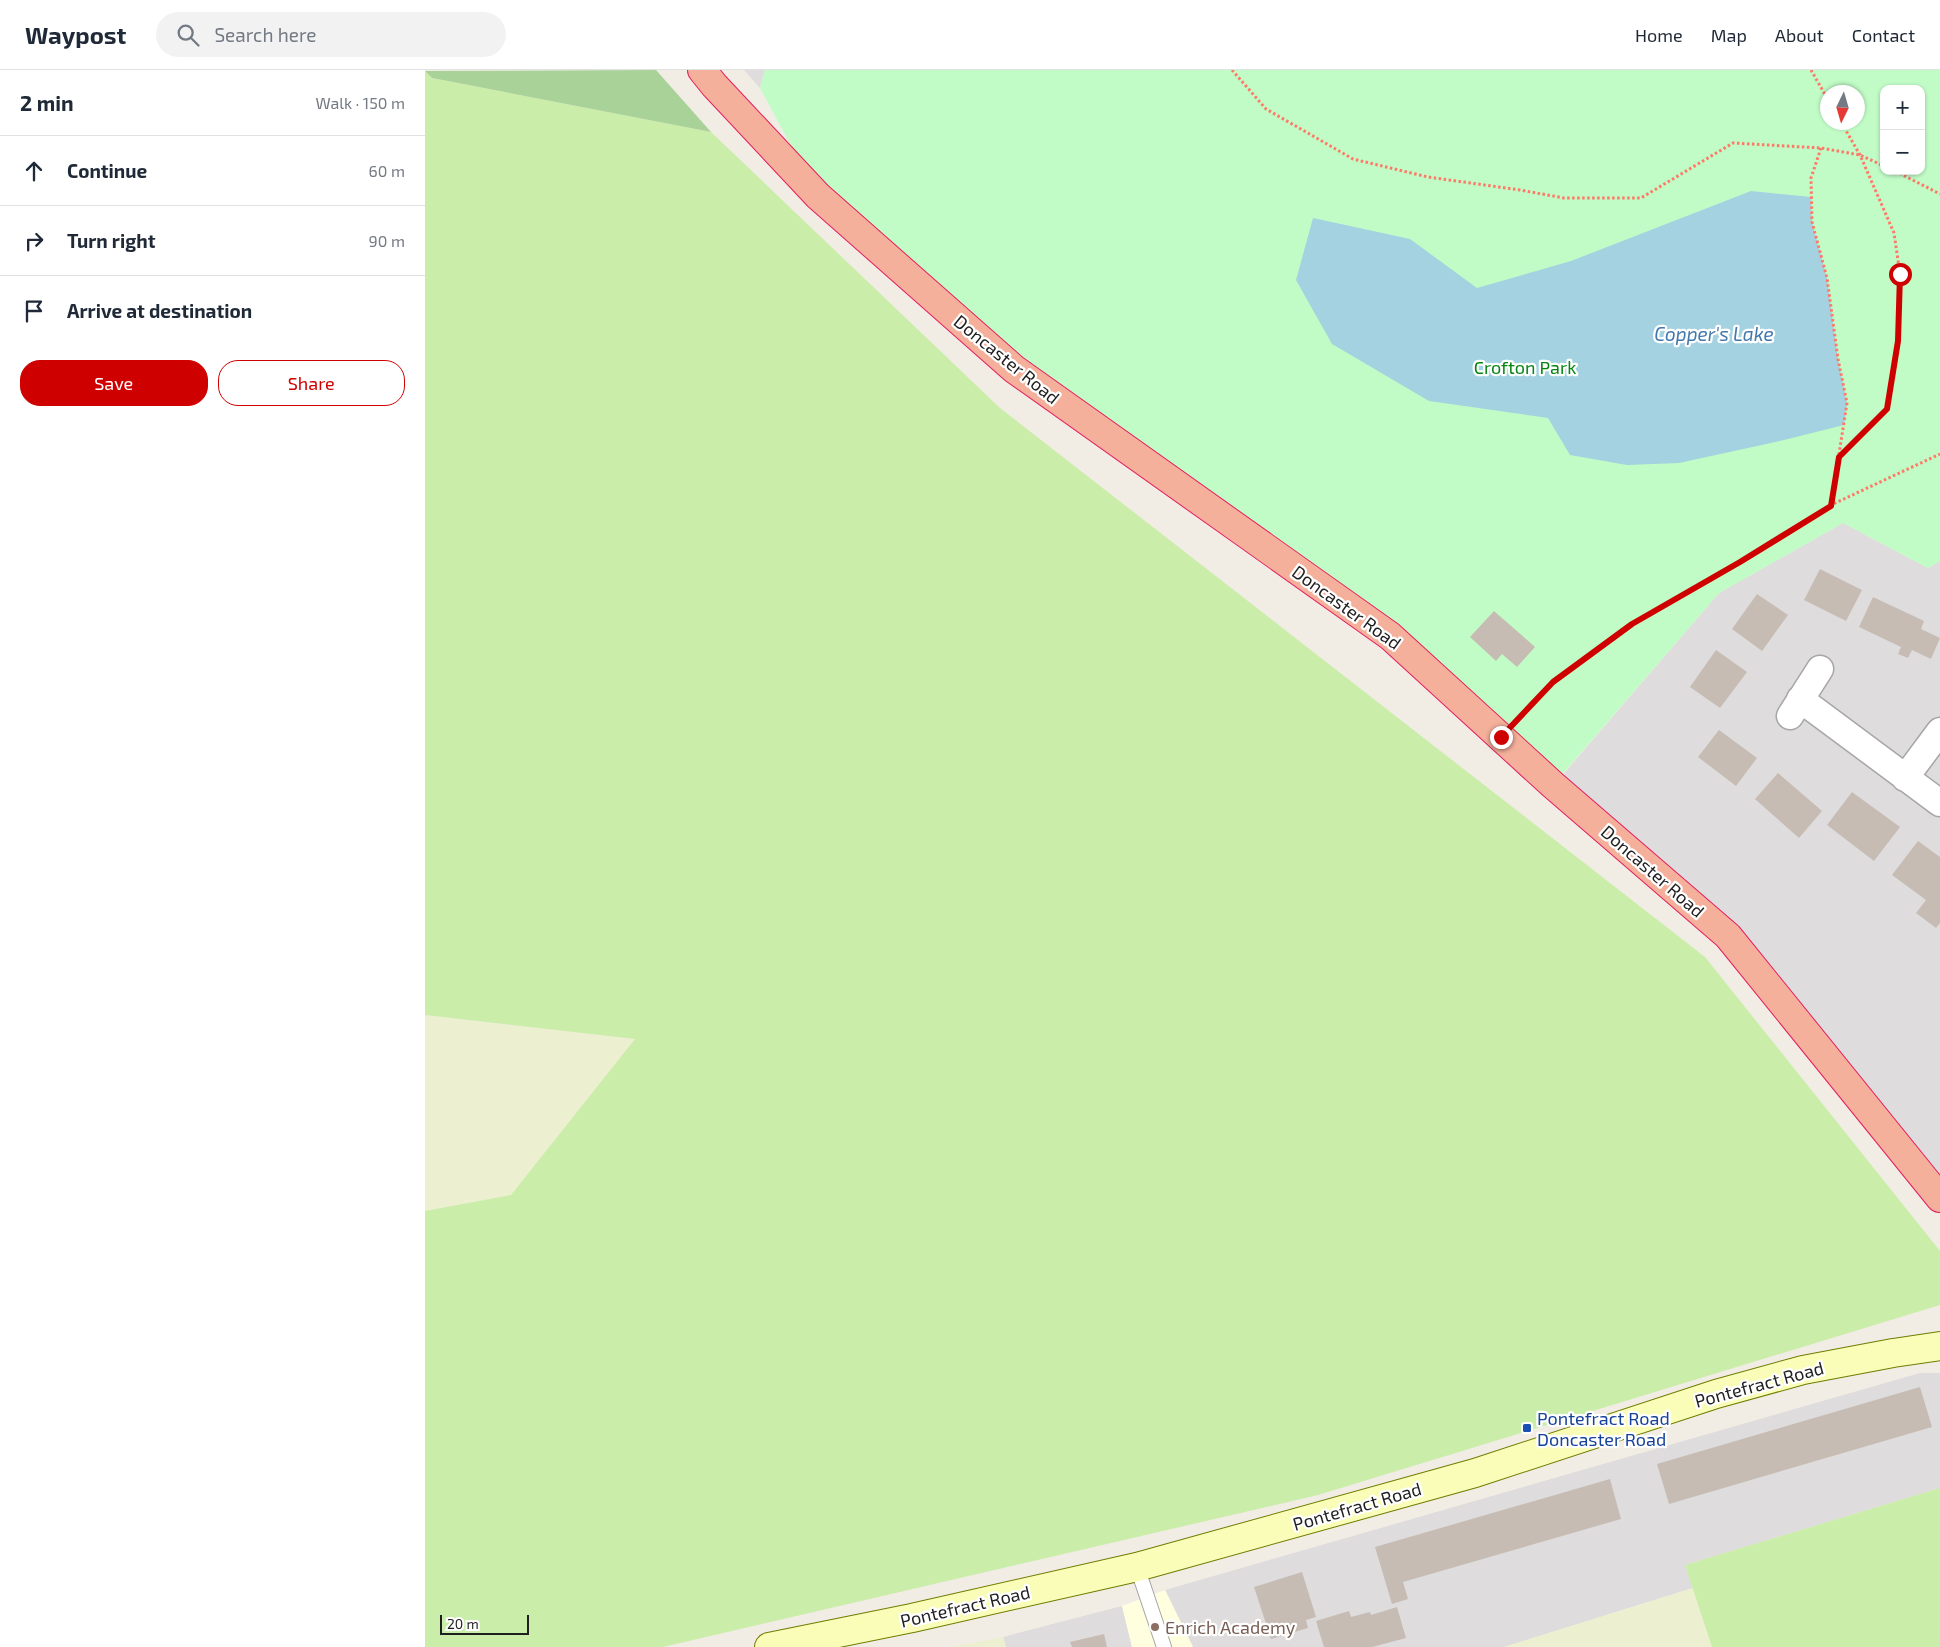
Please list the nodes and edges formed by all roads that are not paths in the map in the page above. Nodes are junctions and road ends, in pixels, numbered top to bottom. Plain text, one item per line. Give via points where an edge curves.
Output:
1 (702, 70) edge
2 (1820, 669) dead end
3 (1940, 731) edge
4 (1905, 778) junction
5 (1940, 803) edge
6 (1940, 1198) edge
7 (1940, 1346) edge
8 (1137, 1567) junction
9 (769, 1647) edge
10 (1164, 1647) edge

1 - 6 highway, Doncaster Road via 818,196 1014,369 1390,636 1553,785 1728,936
2 - 4 street via 1795,708
3 - 4 street
4 - 5 street
7 - 8 main road, Pontefract Road via 1830,1365 1716,1394 1475,1473
8 - 9 main road, Pontefract Road
8 - 10 lane

